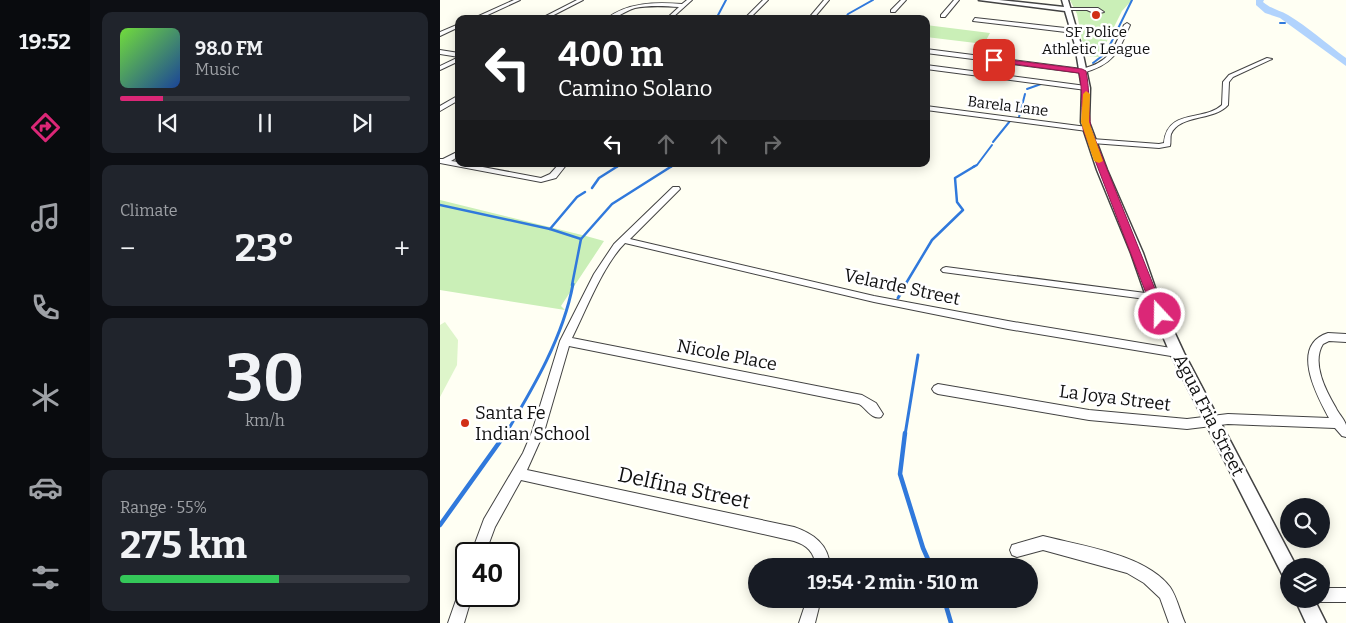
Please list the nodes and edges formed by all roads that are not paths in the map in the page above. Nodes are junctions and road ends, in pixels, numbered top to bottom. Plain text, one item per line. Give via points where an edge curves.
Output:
1 (518, 0) edge
2 (581, 0) edge
3 (690, 0) edge
4 (766, 0) edge
5 (827, 0) edge
6 (904, 0) edge
7 (957, 0) edge
8 (982, 0) edge
9 (1065, 0) edge
10 (683, 6) junction
11 (1068, 9) junction
12 (1088, 9) dead end
13 (893, 11) dead end
14 (483, 15) edge
15 (550, 15) edge
16 (615, 15) edge
17 (673, 15) edge
18 (750, 15) edge
19 (814, 15) edge
20 (944, 16) dead end
21 (975, 20) dead end
22 (1127, 25) dead end
23 (455, 28) edge
24 (1074, 31) junction
25 (440, 34) edge
26 (440, 52) edge
27 (930, 52) edge
28 (455, 54) edge
29 (1269, 59) dead end
30 (455, 61) edge
31 (440, 68) edge
32 (930, 68) edge
33 (1082, 71) junction
34 (1086, 88) junction
35 (455, 100) edge
36 (440, 109) edge
37 (930, 109) edge
38 (1087, 129) junction
39 (1092, 141) junction
40 (455, 155) edge
41 (442, 161) edge
42 (455, 164) edge
43 (471, 167) edge
44 (561, 167) edge
45 (676, 189) dead end
46 (623, 240) junction
47 (946, 270) dead end
48 (1153, 297) junction
49 (1346, 338) edge
50 (565, 341) junction
51 (1178, 353) junction
52 (938, 389) dead end
53 (877, 414) dead end
54 (1211, 420) junction
55 (1336, 423) junction
56 (1346, 432) edge
57 (519, 474) junction
58 (482, 542) edge
59 (1017, 550) dead end
60 (822, 558) edge
61 (1283, 558) edge
62 (1330, 595) edge
63 (1346, 595) edge
64 (461, 607) edge
65 (811, 608) edge
66 (1308, 608) edge
67 (456, 623) edge
68 (807, 623) edge
69 (1177, 623) edge
70 (1316, 623) edge

1 - 14 street
2 - 15 street
3 - 10 street
4 - 18 street
5 - 19 street
6 - 13 street
7 - 20 street
8 - 11 street
9 - 11 street, Agua Fria Street
10 - 16 street via 639,6
10 - 17 street
11 - 12 street
11 - 24 street, Agua Fria Street
21 - 24 street
22 - 33 street via 1107,63
23 - 25 street
24 - 33 street, Agua Fria Street
26 - 28 street
27 - 33 street
29 - 39 street via 1231,76 1226,82 1225,105 1219,111 1180,121 1168,133 1168,144
30 - 31 street
32 - 34 street
33 - 34 street, Agua Fria Street
34 - 38 street, Agua Fria Street
35 - 36 street
37 - 38 street, Barela Lane
38 - 39 street, Agua Fria Street
39 - 48 street, Agua Fria Street
40 - 41 street
41 - 42 street
43 - 44 street via 533,180 548,178
45 - 46 street
46 - 50 street via 610,254
46 - 51 street, Velarde Street via 874,299
47 - 48 street
48 - 51 street, Agua Fria Street
49 - 55 street via 1322,338 1314,351 1314,370
50 - 53 street, Nicole Place via 862,400
50 - 57 street via 538,432
51 - 54 street, Agua Fria Street
52 - 54 street, La Joya Street via 1089,414 1187,424
54 - 55 street, La Joya Street
54 - 61 street, Agua Fria Street
55 - 56 street
57 - 58 street via 489,524
57 - 60 street, Delfina Street via 794,534 816,544
59 - 69 street via 1043,543 1130,567 1165,593
62 - 63 street
64 - 67 street
65 - 68 street
66 - 70 street

